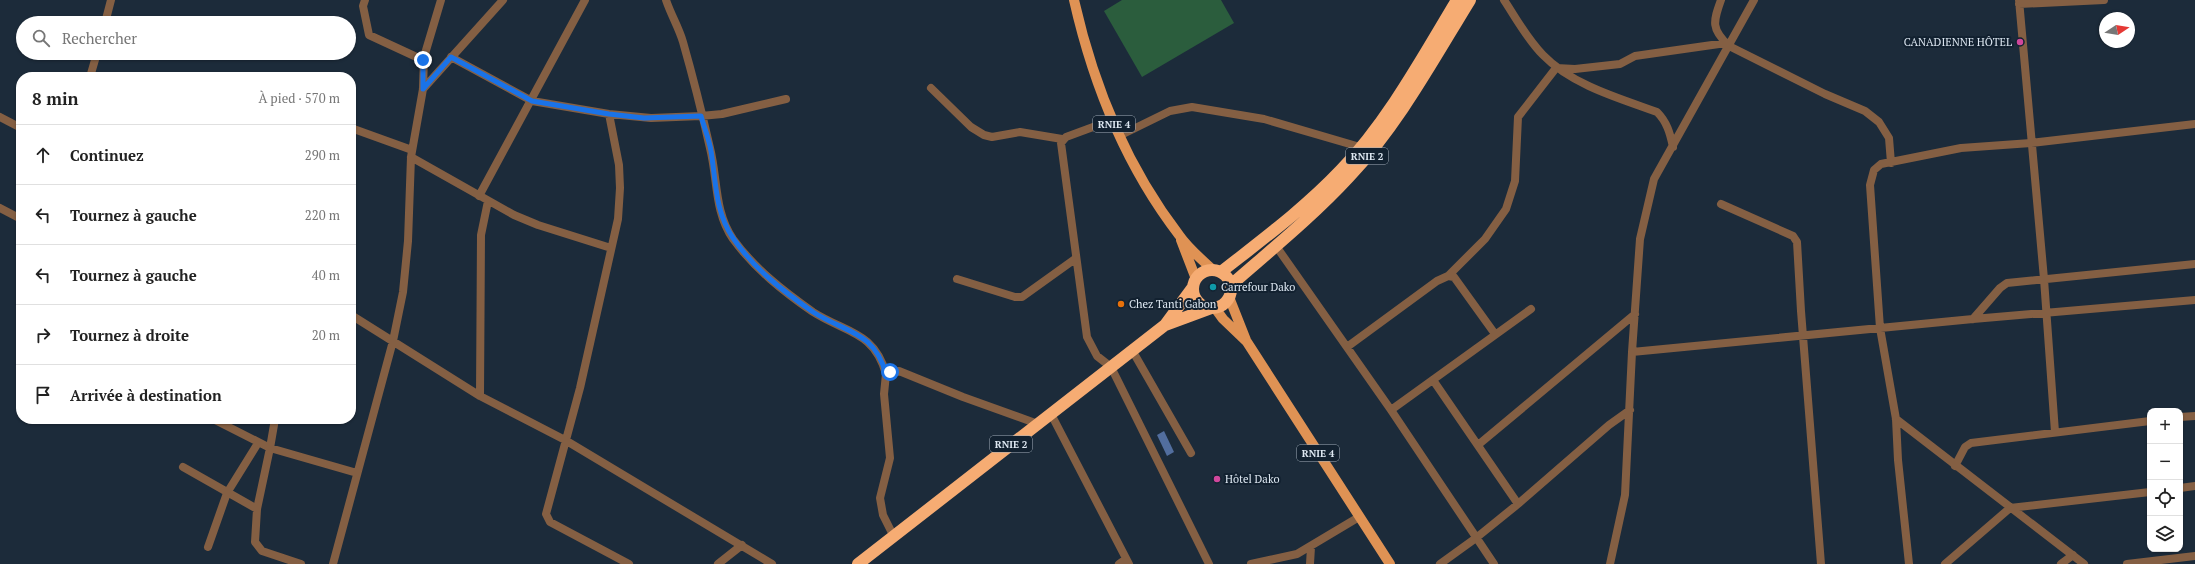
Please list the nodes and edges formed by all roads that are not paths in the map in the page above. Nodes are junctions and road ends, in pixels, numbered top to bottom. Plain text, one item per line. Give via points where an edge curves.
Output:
1 (111, 0) edge
2 (365, 0) edge
3 (441, 0) edge
4 (503, 0) edge
5 (585, 0) edge
6 (666, 0) edge
7 (1074, 0) edge
8 (1458, 0) edge
9 (1470, 0) edge
10 (1504, 0) edge
11 (1721, 0) edge
12 (1754, 0) edge
13 (2104, 0) edge
14 (2019, 2) edge
15 (107, 16) edge
16 (1727, 45) junction
17 (451, 57) junction
18 (95, 60) edge
19 (423, 60) junction
20 (1556, 68) junction
21 (91, 72) edge
22 (931, 88) dead end
23 (423, 89) junction
24 (786, 99) dead end
25 (532, 101) junction
26 (609, 114) junction
27 (701, 116) junction
28 (0, 118) edge
29 (1112, 120) junction
30 (2195, 124) edge
31 (16, 126) edge
32 (356, 130) edge
33 (1119, 136) junction
34 (1062, 139) junction
35 (2030, 143) junction
36 (1360, 147) junction
37 (1673, 147) junction
38 (411, 153) junction
39 (1891, 163) junction
40 (479, 196) junction
41 (488, 201) junction
42 (1721, 204) dead end
43 (0, 208) edge
44 (16, 216) edge
45 (1179, 236) junction
46 (1276, 246) junction
47 (612, 248) junction
48 (1075, 259) junction
49 (2195, 264) edge
50 (1217, 271) junction
51 (1448, 276) junction
52 (957, 279) dead end
53 (2044, 279) junction
54 (1194, 283) junction
55 (1231, 285) junction
56 (1229, 297) junction
57 (2195, 300) edge
58 (1213, 308) junction
59 (1531, 309) dead end
60 (2045, 313) junction
61 (1635, 314) junction
62 (356, 319) edge
63 (1973, 319) junction
64 (1165, 325) junction
65 (1880, 328) junction
66 (1495, 334) junction
67 (1804, 335) junction
68 (393, 341) junction
69 (1247, 342) junction
70 (1347, 347) junction
71 (1132, 350) junction
72 (1632, 352) junction
73 (1111, 367) junction
74 (886, 374) junction
75 (1432, 380) junction
76 (480, 396) junction
77 (1391, 410) junction
78 (1630, 410) junction
79 (1051, 414) junction
80 (2195, 416) edge
81 (2183, 417) edge
82 (1896, 419) junction
83 (2147, 421) edge
84 (222, 424) edge
85 (274, 424) edge
86 (1038, 424) junction
87 (2055, 432) junction
88 (565, 440) junction
89 (258, 443) junction
90 (1478, 445) junction
91 (270, 448) junction
92 (1191, 453) dead end
93 (1955, 466) junction
94 (183, 467) dead end
95 (357, 473) junction
96 (2195, 486) edge
97 (2183, 488) edge
98 (2147, 492) edge
99 (227, 493) junction
100 (1518, 504) junction
101 (2010, 508) junction
102 (257, 509) junction
103 (1359, 517) junction
104 (893, 535) junction
105 (1476, 538) junction
106 (742, 545) junction
107 (208, 547) dead end
108 (1311, 547) junction
109 (2072, 555) junction
110 (2195, 556) edge
111 (864, 561) edge
112 (1125, 562) edge
113 (301, 564) edge
114 (333, 564) edge
115 (629, 564) edge
116 (718, 564) edge
117 (772, 564) edge
118 (1209, 564) edge
119 (1251, 564) edge
120 (1310, 564) edge
121 (1390, 564) edge
122 (1440, 564) edge
123 (1494, 564) edge
124 (1610, 564) edge
125 (1821, 564) edge
126 (1909, 564) edge
127 (1945, 564) edge
128 (2061, 564) edge
129 (2084, 564) edge
130 (2127, 564) edge

1 - 15 street
2 - 19 street via 363,6 369,35
3 - 19 street
4 - 17 street
5 - 25 street
6 - 27 street via 683,41
7 - 29 main road, RNIE 4 via 1093,71
8 - 36 highway, RNIE 2 via 1379,124
9 - 46 highway, RNIE 2 via 1374,149 1349,177
10 - 20 street via 1530,40
11 - 16 street via 1714,16 1715,30
12 - 16 street
13 - 14 street
14 - 35 street
16 - 20 street via 1635,56 1620,64 1575,69
16 - 37 street
16 - 39 street via 1865,111 1879,122 1889,138
17 - 23 street
17 - 25 street
18 - 21 street
19 - 23 street
20 - 37 street via 1598,90 1657,112 1670,132
20 - 51 street via 1518,117 1515,181 1506,209 1485,239
22 - 34 street via 971,127 984,135 992,137 1020,132
23 - 38 street
24 - 27 street via 722,114
25 - 26 street
25 - 40 street
26 - 27 street via 651,118
26 - 47 street via 619,165 620,188 618,219
27 - 74 street via 710,149 718,207 732,238 754,265 777,286 815,313 867,340 880,356
28 - 31 street
29 - 33 main road, RNIE 4
29 - 34 street
30 - 35 street
32 - 38 street
33 - 36 street via 1170,111 1192,107 1264,119
33 - 45 main road, RNIE 4 via 1149,194
34 - 48 street
35 - 39 street via 1961,148
35 - 53 street
36 - 50 highway, RNIE 2 via 1342,170 1302,208 1261,242
37 - 61 street via 1654,179 1647,204 1640,239
38 - 40 street
38 - 68 street via 408,241 403,292
39 - 65 street via 1882,164 1874,170 1870,185
40 - 41 street
41 - 47 street via 538,225
41 - 76 street via 481,235
42 - 67 street via 1793,236 1797,242
43 - 44 street
45 - 50 main road, RNIE 4
45 - 54 main road, RNIE 4
46 - 55 highway, RNIE 2
46 - 70 street
47 - 88 street via 580,388
48 - 52 street via 1022,297
48 - 73 street via 1087,337 1097,356
49 - 53 street
50 - 54 highway via 1204,272
50 - 55 highway via 1228,278
51 - 66 street via 1454,277
51 - 70 street via 1437,281
53 - 60 street
53 - 63 street via 2007,283
54 - 58 highway via 1197,301
54 - 64 highway
55 - 56 highway
56 - 58 highway via 1223,305
56 - 69 main road, RNIE 4
57 - 60 street
58 - 64 highway
58 - 69 main road, RNIE 4
59 - 66 street
60 - 63 street
60 - 87 street
61 - 72 street
61 - 90 street
62 - 68 street
63 - 65 street
64 - 71 highway, RNIE 2
65 - 67 street
65 - 82 street
66 - 75 street
67 - 72 street
67 - 125 street
68 - 76 street
68 - 95 street
69 - 103 main road, RNIE 4
70 - 77 street
71 - 73 highway, RNIE 2
71 - 92 street
72 - 78 street
73 - 79 highway, RNIE 2
73 - 118 street
74 - 86 street via 899,372
74 - 104 street via 884,394 890,458 880,498 883,515
75 - 77 street
75 - 90 street
76 - 88 street
77 - 105 street
78 - 100 street via 1609,425
78 - 124 street via 1625,495
79 - 86 highway, RNIE 2
79 - 112 street
80 - 81 street
82 - 93 street
82 - 126 street
83 - 87 street
84 - 89 street
85 - 91 street
86 - 104 highway, RNIE 2
87 - 93 street via 1971,443 1965,447
88 - 106 street
88 - 115 street via 546,510 547,519
89 - 91 street
89 - 99 street
90 - 100 street
91 - 95 street
91 - 102 street
93 - 101 street
94 - 99 street
95 - 114 street
96 - 97 street
98 - 101 street
99 - 102 street
99 - 107 street
100 - 105 street
101 - 109 street
101 - 127 street
102 - 113 street via 254,535 258,547 262,551
103 - 108 street
103 - 121 main road, RNIE 4
104 - 111 highway, RNIE 2
105 - 122 street
105 - 123 street
106 - 116 street
106 - 117 street
108 - 119 street via 1287,557
108 - 120 street
109 - 128 street
109 - 129 street
110 - 130 street

